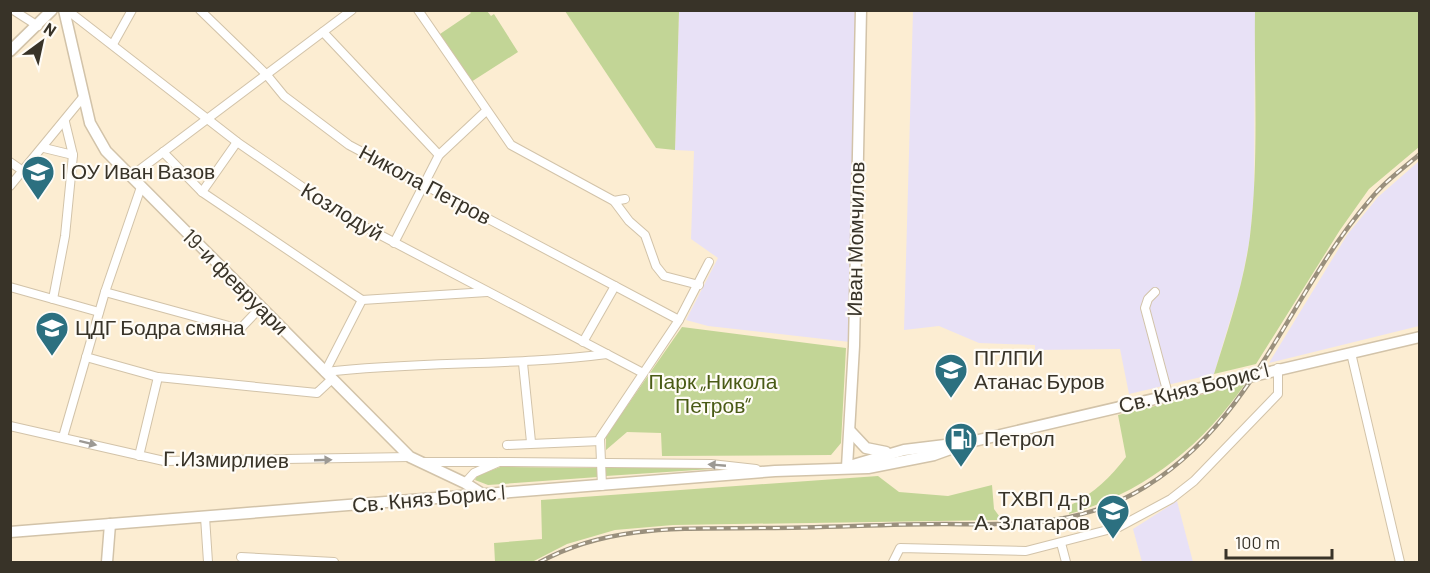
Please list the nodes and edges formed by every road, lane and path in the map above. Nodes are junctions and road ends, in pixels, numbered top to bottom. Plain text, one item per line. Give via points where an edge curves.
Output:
1 (13, 10) edge
2 (51, 10) edge
3 (66, 10) edge
4 (132, 10) edge
5 (200, 10) edge
6 (352, 10) edge
7 (418, 10) edge
8 (861, 10) edge
9 (38, 26) junction
10 (323, 32) junction
11 (113, 44) junction
12 (10, 51) edge
13 (266, 74) junction
14 (84, 96) junction
15 (486, 111) junction
16 (207, 119) junction
17 (65, 122) junction
18 (237, 142) junction
19 (44, 147) junction
20 (163, 152) junction
21 (73, 155) junction
22 (439, 156) junction
23 (10, 162) edge
24 (23, 171) junction
25 (130, 177) junction
26 (424, 184) junction
27 (10, 186) edge
28 (141, 187) junction
29 (202, 192) junction
30 (625, 199) dead end
31 (614, 201) junction
32 (394, 243) junction
33 (709, 262) dead end
34 (699, 285) junction
35 (615, 286) junction
36 (10, 287) edge
37 (105, 292) junction
38 (487, 292) junction
39 (1155, 292) dead end
40 (53, 299) junction
41 (362, 300) junction
42 (260, 308) junction
43 (99, 312) junction
44 (679, 320) junction
45 (1419, 337) edge
46 (584, 342) junction
47 (1351, 353) junction
48 (607, 354) junction
49 (86, 357) junction
50 (523, 363) junction
51 (1278, 368) junction
52 (643, 373) junction
53 (328, 375) junction
54 (158, 377) junction
55 (1168, 394) junction
56 (10, 426) edge
57 (851, 432) junction
58 (63, 437) junction
59 (600, 441) junction
60 (531, 442) junction
61 (970, 442) junction
62 (507, 445) dead end
63 (904, 450) junction
64 (139, 456) junction
65 (410, 457) junction
66 (423, 462) junction
67 (500, 462) junction
68 (601, 462) junction
69 (847, 467) junction
70 (775, 471) junction
71 (465, 483) junction
72 (602, 486) junction
73 (484, 495) junction
74 (206, 517) junction
75 (110, 524) junction
76 (10, 532) edge
77 (1061, 543) junction
78 (241, 557) dead end
79 (107, 562) edge
80 (208, 562) edge
81 (334, 562) edge
82 (893, 562) edge
83 (1066, 562) edge
84 (1400, 562) edge

1 - 9 street
2 - 9 street
3 - 11 street, Козлодуй
3 - 14 street, 19-и февруари
4 - 11 street
5 - 13 street, Никола Петров
6 - 10 street
7 - 15 street
8 - 57 street, Иван Момчилов
9 - 12 street
10 - 13 street
10 - 22 street
11 - 16 street, Козлодуй
13 - 16 street
13 - 26 street, Никола Петров via 284,96 349,145
14 - 17 street
14 - 25 street, 19-и февруари via 96,137
15 - 22 street
15 - 31 street via 511,145
16 - 18 street, Козлодуй
16 - 20 street
17 - 19 street
17 - 21 street
18 - 29 street
18 - 32 street, Козлодуй via 346,218
19 - 21 street
19 - 24 street
20 - 25 street
20 - 29 street
21 - 40 street via 65,236
22 - 26 street
23 - 24 street
24 - 27 street
25 - 28 street, 19-и февруари
26 - 32 street
26 - 35 street, Никола Петров
28 - 37 street
28 - 42 street, 19-и февруари
29 - 41 street
30 - 31 street
31 - 34 street via 645,235 656,266 664,276
32 - 38 street, Козлодуй
33 - 34 street
34 - 44 street
35 - 44 street, Никола Петров
35 - 46 street
36 - 40 street
37 - 42 street via 240,329
37 - 43 street
38 - 41 street
38 - 46 street, Козлодуй
39 - 55 street via 1145,308
40 - 43 street
41 - 53 street
42 - 53 street, 19-и февруари
43 - 49 street
44 - 52 street
45 - 47 street, Св. Княз Борис I
46 - 48 street, Козлодуй
47 - 51 street, Св. Княз Борис I
47 - 84 street
48 - 50 street
48 - 52 street, Козлодуй
49 - 54 street
49 - 58 street
50 - 53 street via 382,366
50 - 60 street
51 - 55 street, Св. Княз Борис I
51 - 77 street via 1278,394 1171,500 1139,519
52 - 59 street
53 - 54 street via 317,393
53 - 65 street, 19-и февруари
54 - 64 street
55 - 61 street, Св. Княз Борис I
56 - 58 street, Г.Измирлиев
57 - 63 street via 872,451
57 - 69 street, Иван Момчилов
58 -> 64 street, Г.Измирлиев
59 - 60 street
59 - 68 street
60 - 62 street
61 - 63 street, Св. Княз Борис I
61 - 69 street, Св. Княз Борис I via 934,455 868,468
63 - 69 street, Св. Княз Борис I
64 -> 65 street, Г.Измирлиев via 165,461 245,462
65 - 66 street, 19-и февруари
66 - 67 street
66 - 71 street, 19-и февруари
67 - 68 street
67 - 71 street via 474,472
70 -> 68 street via 711,464
68 - 72 street
69 - 70 street, Св. Княз Борис I
70 - 72 street, Св. Княз Борис I
71 - 73 street, 19-и февруари
72 - 73 street, Св. Княз Борис I
73 - 74 street, Св. Княз Борис I
74 - 75 street, Св. Княз Борис I
74 - 80 street
75 - 76 street, Св. Княз Борис I
75 - 79 street
77 - 82 street via 1026,551 900,548
77 - 83 street
78 - 81 street

